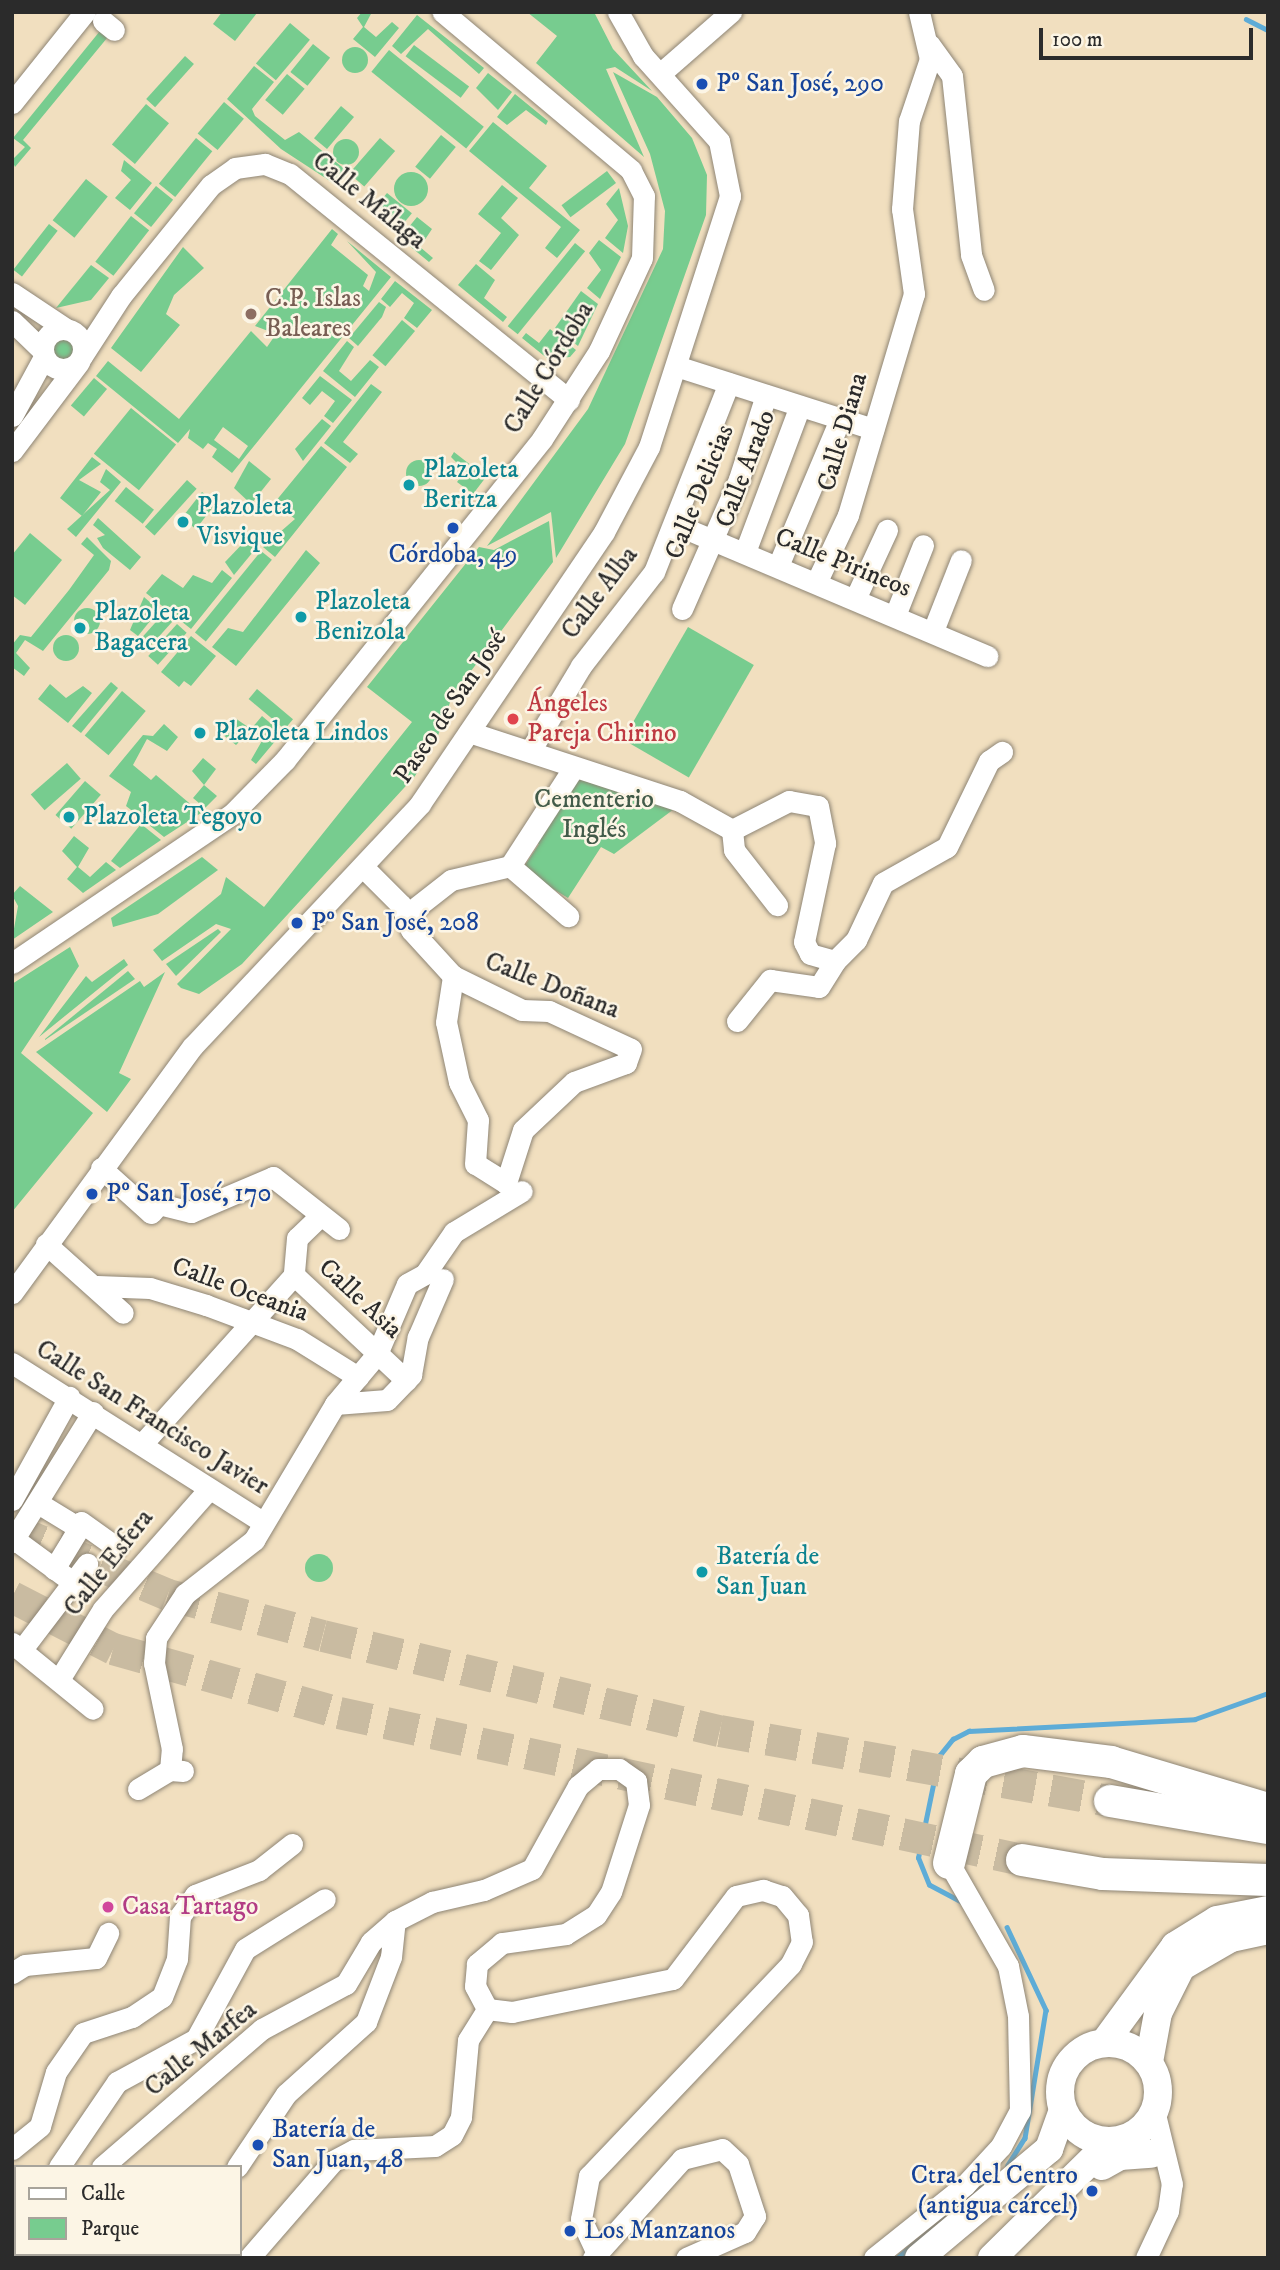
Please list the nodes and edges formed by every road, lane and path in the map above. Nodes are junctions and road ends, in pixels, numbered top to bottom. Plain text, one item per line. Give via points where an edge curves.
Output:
1 (443, 12) edge
2 (618, 12) edge
3 (731, 12) edge
4 (919, 12) edge
5 (101, 21) edge
6 (929, 44) junction
7 (661, 73) junction
8 (12, 103) edge
9 (984, 290) dead end
10 (12, 293) edge
11 (121, 296) junction
12 (12, 321) edge
13 (68, 329) junction
14 (43, 354) junction
15 (80, 359) junction
16 (679, 367) junction
17 (729, 383) junction
18 (766, 395) junction
19 (566, 398) junction
20 (800, 406) junction
21 (12, 416) edge
22 (840, 419) junction
23 (873, 429) junction
24 (12, 451) edge
25 (677, 525) junction
26 (887, 530) dead end
27 (713, 540) junction
28 (923, 545) dead end
29 (745, 552) junction
30 (961, 560) dead end
31 (778, 566) junction
32 (817, 581) junction
33 (856, 597) junction
34 (682, 609) dead end
35 (896, 613) junction
36 (933, 631) junction
37 (986, 656) dead end
38 (469, 732) junction
39 (530, 751) junction
40 (1002, 752) dead end
41 (572, 770) junction
42 (732, 830) junction
43 (509, 866) junction
44 (364, 868) junction
45 (777, 905) dead end
46 (405, 916) junction
47 (568, 916) dead end
48 (835, 961) junction
49 (12, 962) edge
50 (453, 976) junction
51 (737, 1021) dead end
52 (101, 1168) junction
53 (514, 1187) junction
54 (318, 1218) junction
55 (339, 1229) dead end
56 (46, 1244) junction
57 (294, 1275) junction
58 (443, 1279) dead end
59 (97, 1286) junction
60 (12, 1293) edge
61 (122, 1312) dead end
62 (250, 1323) junction
63 (377, 1354) junction
64 (12, 1363) edge
65 (358, 1377) junction
66 (406, 1380) junction
67 (69, 1397) junction
68 (335, 1404) junction
69 (93, 1412) junction
70 (142, 1444) junction
71 (209, 1489) junction
72 (12, 1500) edge
73 (27, 1508) edge
74 (261, 1521) junction
75 (79, 1528) junction
76 (13, 1540) edge
77 (116, 1547) dead end
78 (87, 1564) dead end
79 (54, 1569) junction
80 (74, 1583) junction
81 (18, 1646) edge
82 (60, 1678) junction
83 (93, 1709) dead end
84 (138, 1789) dead end
85 (1110, 1801) tunnel mouth
86 (1268, 1809) edge
87 (1268, 1828) edge
88 (292, 1844) dead end
89 (1022, 1860) tunnel mouth
90 (949, 1863) joint
91 (1268, 1880) edge
92 (325, 1899) dead end
93 (1268, 1910) edge
94 (395, 1922) junction
95 (1268, 1930) edge
96 (108, 1933) dead end
97 (12, 1973) edge
98 (487, 2009) junction
99 (1104, 2043) junction
100 (1149, 2062) junction
101 (1063, 2110) junction
102 (1154, 2114) junction
103 (1118, 2141) junction
104 (12, 2149) edge
105 (1150, 2154) junction
106 (60, 2165) edge
107 (104, 2165) edge
108 (238, 2165) edge
109 (1172, 2183) junction
110 (1045, 2210) junction
111 (595, 2256) edge
112 (249, 2258) edge
113 (686, 2258) edge
114 (874, 2258) edge
115 (919, 2258) edge
116 (992, 2258) edge
117 (1146, 2258) edge

1 - 19 street, Calle Córdoba via 602,141 631,170 643,196 642,258
2 - 7 street, Paseo de San José
3 - 7 street
4 - 6 street
5 - 8 street
6 - 9 street via 952,76 971,255
6 - 23 street, Calle Diana via 927,76 909,121 902,209 914,294
7 - 16 street, Paseo de San José via 719,141 730,196
10 - 13 street
11 - 13 street, Calle Málaga
11 - 15 street, Calle Málaga
11 - 19 street, Calle Málaga via 211,185 235,168 265,164 290,174
12 - 14 street
13 - 14 street via 49,334
13 - 15 street via 82,342
14 - 15 street via 62,370
14 - 21 street
15 - 24 street, Calle Málaga
16 - 17 street
16 - 38 street, Paseo de San José via 649,447 604,532
17 - 18 street
17 - 25 street, Calle Alba
18 - 20 street
18 - 27 street, Calle Delicias
19 - 49 street, Calle Córdoba via 260,788 205,834
20 - 22 street
20 - 29 street, Calle Arado
22 - 23 street
22 - 31 street
23 - 32 street, Calle Diana via 848,515
25 - 27 street, Calle Pirineos
25 - 39 street, Calle Alba via 654,572 581,666
26 - 33 street
27 - 29 street, Calle Pirineos
27 - 34 street, Calle Delicias
28 - 35 street
29 - 31 street, Calle Pirineos
30 - 36 street
31 - 32 street, Calle Pirineos
32 - 33 street, Calle Pirineos
33 - 35 street, Calle Pirineos
35 - 36 street, Calle Pirineos
36 - 37 street, Calle Pirineos
38 - 39 street
38 - 44 street, Paseo de San José via 420,804
39 - 41 street
40 - 48 street via 989,761 947,847 883,883 856,940
41 - 42 street via 680,801
41 - 43 street
42 - 45 street via 734,850
42 - 48 street via 789,801 818,806 825,843 804,942 810,954
43 - 46 street via 451,880
43 - 47 street
44 - 46 street, Calle Doñana
44 - 52 street, Paseo de San José via 193,1046
46 - 50 street, Calle Doñana via 435,962
48 - 51 street via 819,987 779,979 762,985
50 - 53 street via 446,1022 459,1082 478,1120 475,1164
50 - 53 street, Calle Doñana via 522,1010 549,1011 631,1049 626,1063 575,1082 523,1130
52 - 54 street, Calle Asia via 151,1213 159,1204 191,1212 273,1177
52 - 56 street, Paseo de San José
53 - 63 street via 454,1232 425,1274 407,1284
54 - 55 street, Calle Asia
54 - 57 street, Calle Asia via 297,1238
56 - 59 street
56 - 60 street, Paseo de San José
57 - 62 street
57 - 63 street, Calle Asia
58 - 66 street
59 - 61 street
59 - 62 street, Calle Oceania via 150,1288
62 - 65 street, Calle Oceania via 321,1350
62 - 70 street
63 - 65 street
63 - 66 street, Calle Asia
64 - 67 street, Calle San Francisco Javier
65 - 68 street
66 - 68 street via 387,1400
67 - 69 street, Calle San Francisco Javier
67 - 72 street
68 - 74 street
69 - 70 street, Calle San Francisco Javier
69 - 73 street
70 - 71 street, Calle San Francisco Javier
71 - 74 street, Calle San Francisco Javier
71 - 82 street, Calle Esfera via 103,1609
73 - 75 street
73 - 76 street
74 - 84 street via 254,1540 185,1594 156,1638 153,1663 177,1770
75 - 77 street via 81,1522
75 - 79 street
76 - 79 street
78 - 80 street
79 - 80 street
80 - 81 street
81 - 82 street
82 - 83 street
85 - 87 highway
86 - 90 highway via 1111,1762 1023,1751 983,1762 971,1774
88 - 104 street via 259,1870 195,1895 180,1916 177,1959 162,1997 140,2013 82,2033 56,2072 40,2126
89 - 91 highway via 1103,1874
90 - 114 street via 1008,1966 1018,2016 1020,2111 1001,2146 965,2185
92 - 106 street via 245,1949 195,2039 117,2082
93 - 99 main road via 1217,1920 1175,1946
94 - 98 street, Calle Marfea via 432,1902 484,1890 532,1869 557,1818 598,1769 619,1769 636,1781 639,1805 611,1892 596,1915 566,1934 502,1943 477,1964 475,1986
94 - 107 street, Calle Marfea via 371,1942 346,1984 262,2029
94 - 108 street via 390,1957 366,2022 286,2094
95 - 100 main road via 1231,1938 1181,1967 1158,2013
96 - 97 street via 96,1958 25,1965
98 - 111 street via 512,2012 673,1979 736,1896 762,1890 782,1896 798,1915 802,1942 791,1964 589,2176 581,2219
98 - 112 street via 468,2040 461,2117 452,2135 435,2146 354,2150 333,2161
99 - 100 main road via 1129,2047
99 - 101 main road via 1067,2067
100 - 102 main road via 1159,2095
101 - 103 main road via 1081,2133
101 - 115 main road via 1049,2149
102 - 103 main road
102 - 109 street
103 - 105 street
103 - 110 main road via 1088,2157
105 - 109 street
105 - 110 main road via 1106,2163
109 - 117 street via 1168,2211
110 - 116 main road
111 - 113 street via 682,2160 722,2149 738,2164 755,2216 745,2232

